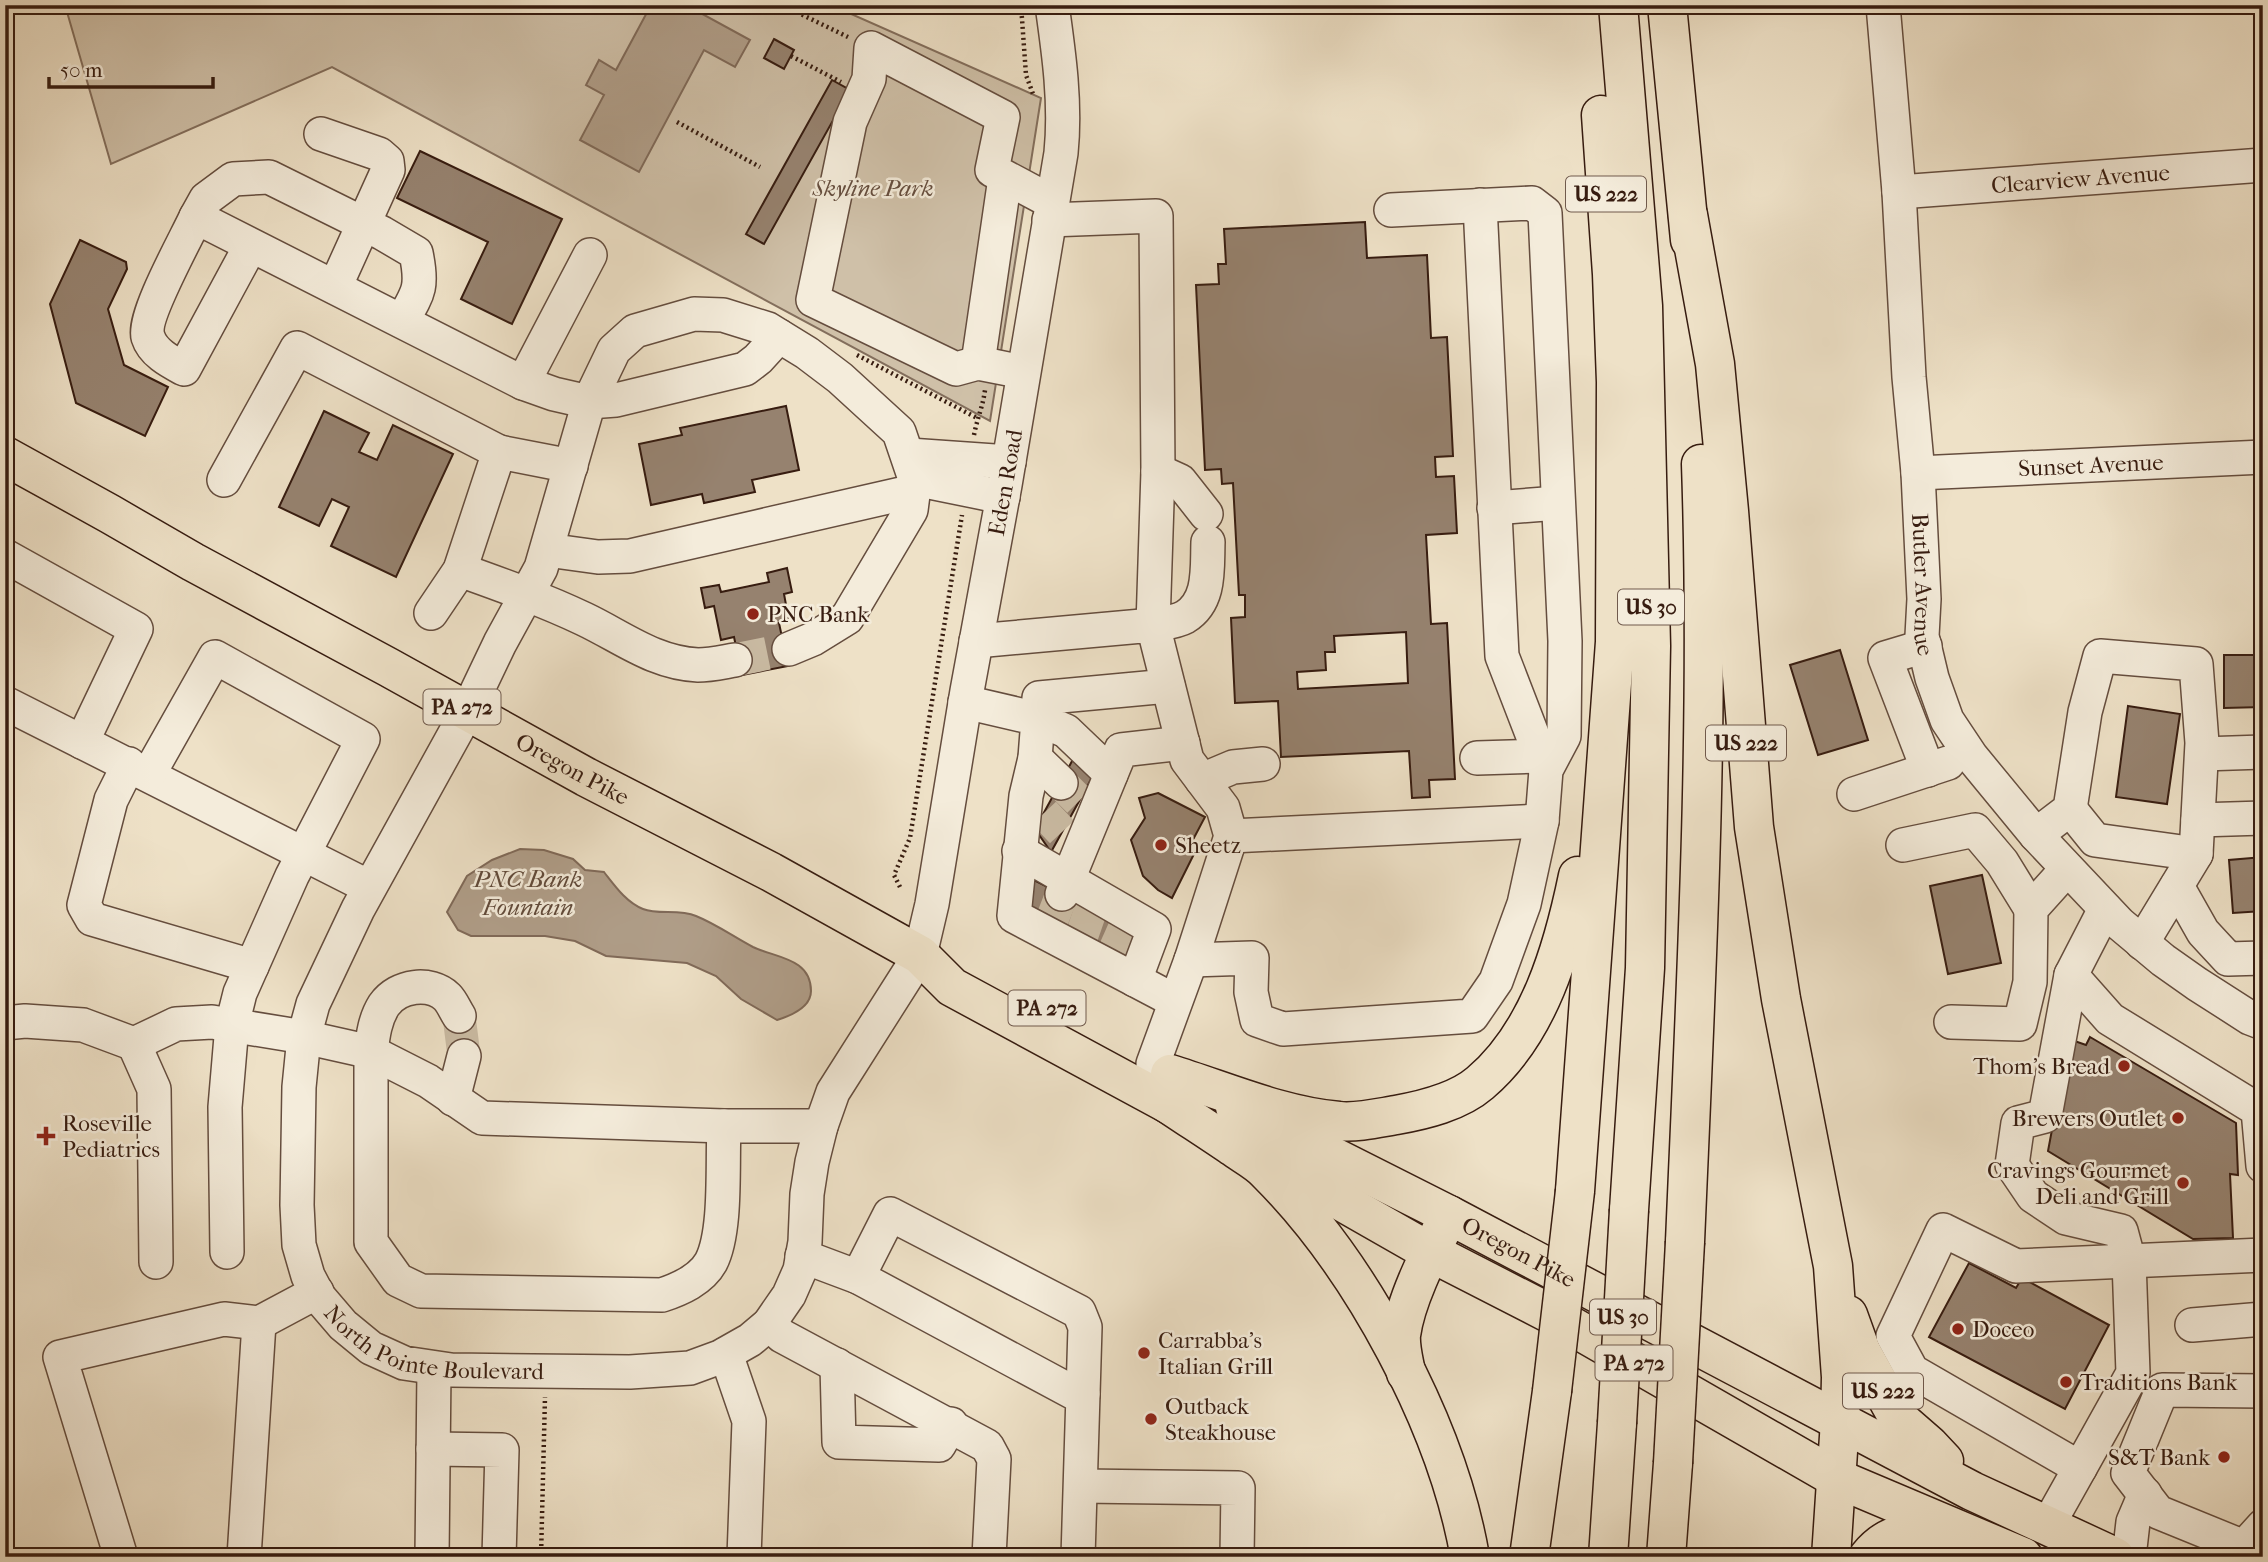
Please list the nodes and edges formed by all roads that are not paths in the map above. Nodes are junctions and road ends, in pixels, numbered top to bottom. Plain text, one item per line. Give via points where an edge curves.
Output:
1 (1052, 5) edge
2 (1592, 5) edge
3 (1618, 5) edge
4 (1667, 5) edge
5 (1883, 5) edge
6 (321, 134) dead end
7 (2263, 165) edge
8 (999, 174) junction
9 (1899, 192) junction
10 (1480, 205) junction
11 (1391, 210) dead end
12 (1051, 211) junction
13 (1688, 215) junction
14 (196, 217) junction
15 (365, 225) junction
16 (251, 245) junction
17 (590, 255) dead end
18 (335, 288) junction
19 (402, 321) junction
20 (779, 336) junction
21 (1023, 372) junction
22 (973, 373) junction
23 (523, 383) junction
24 (589, 402) junction
25 (499, 452) junction
26 (5, 456) edge
27 (2263, 457) edge
28 (1009, 462) junction
29 (571, 466) junction
30 (1158, 471) junction
31 (1918, 473) junction
32 (968, 474) junction
33 (913, 475) junction
34 (224, 480) dead end
35 (1003, 497) junction
36 (1558, 503) junction
37 (1494, 508) junction
38 (547, 550) junction
39 (5, 556) edge
40 (460, 570) junction
41 (527, 594) junction
42 (431, 613) dead end
43 (1153, 625) junction
44 (976, 641) junction
45 (1615, 642) junction
46 (1924, 646) junction
47 (789, 649) tunnel mouth
48 (735, 660) tunnel mouth
49 (1168, 686) junction
50 (965, 702) junction
51 (5, 703) edge
52 (468, 710) junction
53 (1038, 719) junction
54 (82, 742) junction
55 (1183, 743) junction
56 (2263, 752) edge
57 (2202, 754) junction
58 (1971, 756) junction
59 (1035, 758) junction
60 (1477, 758) dead end
61 (1544, 763) junction
62 (1263, 764) dead end
63 (139, 769) junction
64 (1928, 770) junction
65 (1111, 774) junction
66 (1202, 780) junction
67 (1854, 794) dead end
68 (1078, 800) junction
69 (2070, 809) junction
70 (2263, 818) edge
71 (2198, 820) junction
72 (1542, 821) junction
73 (2036, 835) junction
74 (1231, 836) junction
75 (1903, 845) dead end
76 (1019, 851) junction
77 (305, 854) junction
78 (2196, 854) junction
79 (2067, 869) junction
80 (1066, 884) junction
81 (2177, 886) junction
82 (369, 887) junction
83 (2031, 909) junction
84 (2105, 909) junction
85 (2142, 943) junction
86 (1122, 948) junction
87 (920, 955) junction
88 (2263, 958) edge
89 (1191, 960) junction
90 (252, 965) junction
91 (2071, 975) junction
92 (1175, 1001) junction
93 (459, 1016) tunnel mouth
94 (1951, 1022) dead end
95 (5, 1023) edge
96 (2263, 1023) edge
97 (232, 1025) junction
98 (304, 1037) junction
99 (134, 1044) junction
100 (371, 1052) junction
101 (464, 1056) tunnel mouth
102 (1160, 1078) junction
103 (453, 1098) junction
104 (724, 1126) junction
105 (821, 1126) junction
106 (2263, 1166) edge
107 (1448, 1216) junction
108 (227, 1252) dead end
109 (1430, 1252) junction
110 (2263, 1255) edge
111 (802, 1256) junction
112 (2129, 1261) junction
113 (156, 1262) dead end
114 (1833, 1266) junction
115 (858, 1277) junction
116 (317, 1292) junction
117 (2263, 1318) edge
118 (259, 1323) junction
119 (769, 1324) junction
120 (2192, 1325) dead end
121 (726, 1354) junction
122 (837, 1365) junction
123 (434, 1369) junction
124 (1406, 1373) junction
125 (2263, 1391) edge
126 (1083, 1394) junction
127 (1840, 1421) junction
128 (951, 1424) junction
129 (433, 1449) junction
130 (2080, 1468) junction
131 (1836, 1478) junction
132 (2136, 1484) junction
133 (1081, 1486) junction
134 (1972, 1491) junction
135 (2048, 1525) junction
136 (2263, 1525) edge
137 (1967, 1545) edge
138 (121, 1557) edge
139 (244, 1557) edge
140 (432, 1557) edge
141 (499, 1557) edge
142 (744, 1557) edge
143 (989, 1557) edge
144 (1078, 1557) edge
145 (1237, 1557) edge
146 (1470, 1557) edge
147 (1529, 1557) edge
148 (1608, 1557) edge
149 (1666, 1557) edge
150 (1831, 1557) edge
151 (1868, 1557) edge
152 (2022, 1557) edge
153 (2115, 1557) edge
154 (2129, 1557) edge

1 - 12 street, Eden Road via 1063,128
2 - 45 main road, US 222 via 1615,355
3 - 148 main road, US 30, bridge via 1643,306 1651,646 1646,968
4 - 13 main road, US 30
5 - 9 street, Butler Avenue
6 - 15 street via 387,161 388,170
7 - 9 street, Clearview Avenue
8 - 12 street
8 - 22 street
8 - 22 street via 1003,117 871,48 869,79 850,122 813,300
9 - 31 street, Butler Avenue
10 - 11 street
10 - 36 street via 1532,203 1545,213
10 - 37 street
12 - 21 street, Eden Road
12 - 30 street via 1156,216
13 - 114 main road, US 222 via 1715,364 1755,840
13 - 149 main road, US 30, bridge via 1703,519 1704,690 1685,1242
14 - 15 street via 206,199 233,178 268,177
14 - 16 street
14 - 16 street via 148,318 148,337 163,357 184,369
15 - 18 street
15 - 19 street via 416,253 421,279
16 - 18 street
17 - 23 street
18 - 19 street
19 - 23 street
20 - 24 street via 745,369 616,400
20 - 24 street, North Pointe Boulevard via 723,315 694,314 635,331 614,350
20 - 33 street, North Pointe Boulevard via 839,378 899,432
21 - 22 street
21 - 28 street, Eden Road
23 - 24 street
24 - 29 street, North Pointe Boulevard
25 - 29 street
25 - 34 street via 297,348
25 - 40 street
26 - 52 main road, Oregon Pike / PA 272
27 - 31 street, Sunset Avenue
28 - 32 street
28 - 35 street, Eden Road
29 - 38 street, North Pointe Boulevard
30 - 43 street
30 - 43 street via 1180,481 1207,528 1206,588 1198,606 1183,617
31 - 46 street, Butler Avenue
32 - 33 street
32 - 35 street
33 - 38 street via 630,556
33 - 47 street via 911,510 847,618
35 - 44 street, Eden Road
36 - 37 street
36 - 61 street via 1564,736
37 - 61 street via 1502,656
38 - 41 street, North Pointe Boulevard
39 - 54 street via 136,629
40 - 41 street
40 - 42 street
41 - 48 street via 664,660 698,665
41 - 52 street, North Pointe Boulevard
43 - 44 street
43 - 49 street
44 - 50 street, Eden Road
45 - 102 main road via 1589,825 1569,921 1528,1023 1507,1056 1478,1085 1419,1111 1340,1121
45 - 147 main road, US 222, bridge via 1575,1191
46 - 58 street, Butler Avenue via 1947,720
46 - 64 street via 1885,658
49 - 53 street via 1039,698
49 - 55 street
50 - 53 street
50 - 87 street, Eden Road via 938,874
51 - 54 street
52 - 82 street, North Pointe Boulevard
52 - 87 main road, Oregon Pike / PA 272
53 - 59 street
53 - 65 street via 1066,731
54 - 63 street
55 - 65 street via 1121,750
55 - 66 street via 1187,760
56 - 57 street
57 - 69 street via 2196,664 2100,656 2085,712
57 - 71 street
58 - 64 street
58 - 73 street, Butler Avenue
59 - 68 street
59 - 80 street
60 - 61 street
61 - 72 street
62 - 66 street via 1233,766
63 - 77 street
63 - 77 street via 215,657 363,739
63 - 90 street via 111,800 84,905 92,919
64 - 67 street
65 - 68 street
66 - 74 street via 1223,808
68 - 80 street
69 - 73 street
69 - 78 street via 2095,840
70 - 71 street
71 - 78 street
72 - 74 street
72 - 89 street via 1524,904 1496,981 1472,1016 1283,1029 1257,1020 1251,992 1252,958
73 - 79 street, Butler Avenue
74 - 89 street
75 - 83 street via 1975,830 2002,862
76 - 80 street
76 - 80 street
76 - 80 street via 1014,916
77 - 82 street
77 - 90 street
78 - 81 street
79 - 83 street
79 - 84 street, Butler Avenue
80 - 86 street
80 - 86 street
81 - 85 street
81 - 88 street via 2203,932 2228,959
82 - 98 street, North Pointe Boulevard via 313,1004
83 - 94 street via 2030,982 2020,1024
84 - 85 street, Butler Avenue
84 - 91 street
85 - 96 street, Butler Avenue via 2197,984
86 - 92 street
87 - 102 main road, Oregon Pike / PA 272 via 952,987
87 - 105 street, North Pointe Boulevard via 833,1092
89 - 92 street
90 - 97 street
91 - 106 street via 2110,1019 2258,1110
91 - 112 street via 2045,1116 2018,1123 2012,1165 2033,1196 2066,1218 2121,1231
92 - 102 street
93 - 100 street via 448,998 435,989 419,986 400,992 385,1003 375,1023
95 - 99 street via 83,1025
97 - 98 street
97 - 99 street via 176,1024
97 - 108 street via 225,1107
98 - 100 street
98 - 116 street, North Pointe Boulevard via 299,1087 299,1245
99 - 113 street via 154,1089
100 - 103 street
100 - 104 street via 371,1241 398,1280 421,1291 662,1295 679,1289 710,1263 720,1231
101 - 103 street
102 - 107 main road, Oregon Pike / PA 272
102 - 109 main road, Oregon Pike / PA 272
102 - 124 main road via 1266,1170 1317,1229 1366,1299
103 - 104 street via 482,1118
104 - 105 street
105 - 111 street, North Pointe Boulevard via 807,1194
107 - 109 main road
107 - 127 main road, Oregon Pike / PA 272
109 - 124 main road via 1406,1311 1401,1338
109 - 131 main road, Oregon Pike / PA 272 via 1547,1312
110 - 112 street
111 - 115 street
111 - 119 street, North Pointe Boulevard via 789,1295
112 - 130 street via 2133,1373
112 - 130 street via 2017,1266 1943,1230 1893,1336 1912,1371
114 - 127 main road
114 - 134 main road, US 222 via 1861,1351 1898,1418
115 - 126 street
115 - 126 street via 890,1214 1079,1312 1085,1326
116 - 118 street
116 - 123 street, North Pointe Boulevard via 343,1325 372,1348 404,1363
117 - 120 street
118 - 138 street via 224,1319 60,1357
118 - 139 street
119 - 121 street, North Pointe Boulevard
119 - 122 street via 782,1336
121 - 123 street, North Pointe Boulevard via 667,1371
121 - 142 street via 749,1422
122 - 128 street
122 - 128 street via 839,1442 939,1445
123 - 129 street
124 - 146 main road via 1456,1493
125 - 132 street via 2162,1390
126 - 133 street
127 - 131 main road
127 - 134 main road, Oregon Pike / PA 272
128 - 143 street via 987,1446 993,1459
129 - 140 street
129 - 141 street via 502,1450
130 - 135 street
131 - 137 main road, Oregon Pike / PA 272
131 - 150 main road
132 - 136 street via 2158,1512 2245,1547
132 - 154 street
133 - 144 street
133 - 145 street via 1238,1488
134 - 135 main road, Oregon Pike / US 222
135 - 153 main road, Oregon Pike / US 222
137 - 151 main road via 1907,1531 1887,1539
137 - 152 main road, Oregon Pike

